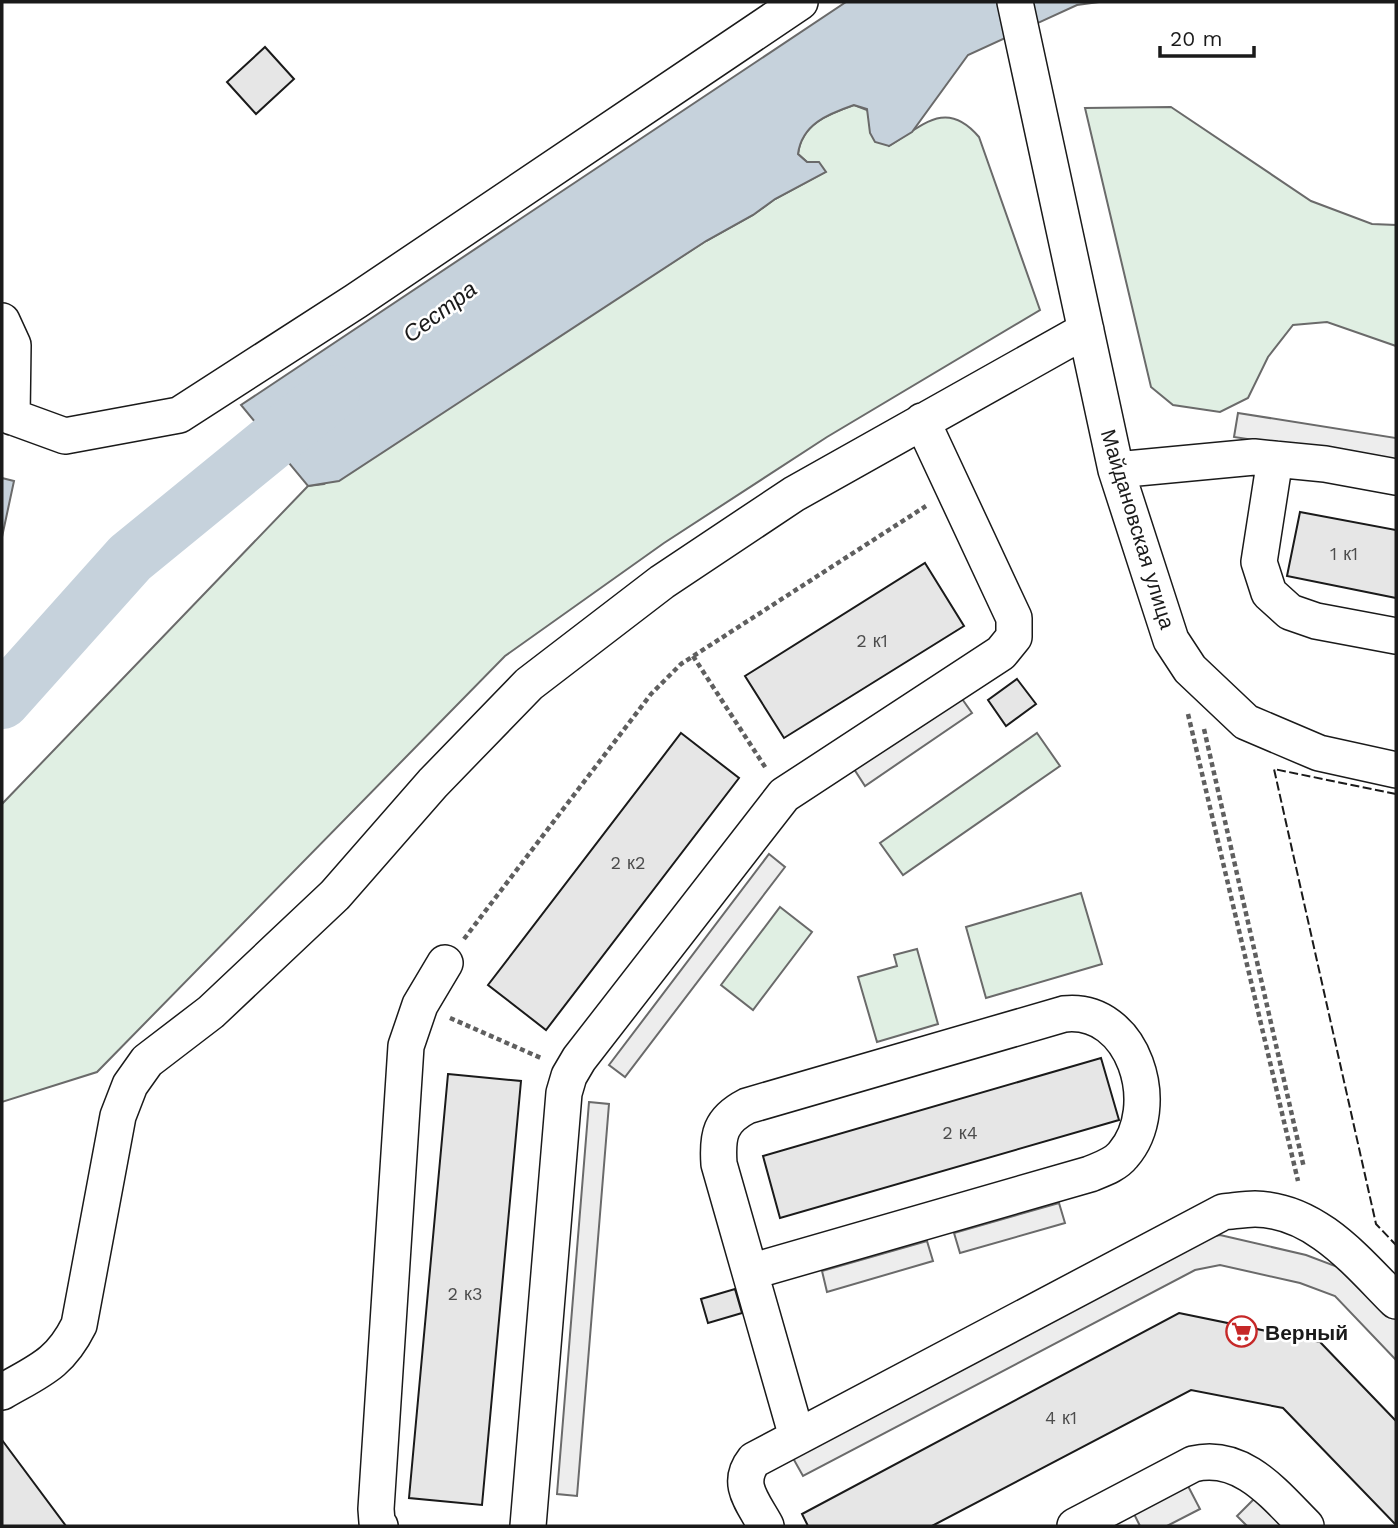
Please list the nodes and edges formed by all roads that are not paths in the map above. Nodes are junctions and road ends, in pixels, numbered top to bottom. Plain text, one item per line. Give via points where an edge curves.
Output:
1 (800, 2) edge
2 (1015, 2) edge
3 (2, 321) edge
4 (1086, 330) junction
5 (7, 415) edge
6 (922, 421) junction
7 (1275, 459) junction
8 (1116, 470) junction
9 (1396, 477) edge
10 (1396, 636) edge
11 (1396, 770) edge
12 (445, 963) road end
13 (750, 1272) junction
14 (1396, 1301) edge
15 (2, 1392) edge
16 (797, 1437) junction
17 (380, 1526) edge
18 (528, 1526) edge
19 (766, 1526) edge
20 (1075, 1526) edge
21 (1306, 1526) edge

1 - 5 street via 179,415 65,436
2 - 4 street, Майдановская улица
3 - 5 street via 13,345
4 - 6 street
4 - 8 street, Майдановская улица
6 - 15 street via 794,494 662,582 529,684 433,783 335,895 211,1012 147,1061 118,1116 79,1325 52,1363
6 - 18 street via 1014,618 1014,637 1001,653 784,795 572,1071 564,1093
7 - 8 street
7 - 9 street
7 - 10 street via 1259,562 1269,593 1290,612 1316,621
8 - 11 street, Майдановская улица via 1171,640 1190,670 1246,722 1320,753
12 - 17 street via 420,1005 406,1046 376,1510
13 - 13 street via 1109,1167 1123,1155 1139,1124 1142,1089 1132,1055 1110,1027 1095,1017 1064,1014 732,1114 718,1143 719,1164
13 - 16 street
14 - 16 street via 1337,1242 1314,1226 1256,1209 1223,1212
16 - 19 street via 754,1460 745,1471 746,1487
20 - 21 street via 1207,1461 1221,1462 1263,1482

